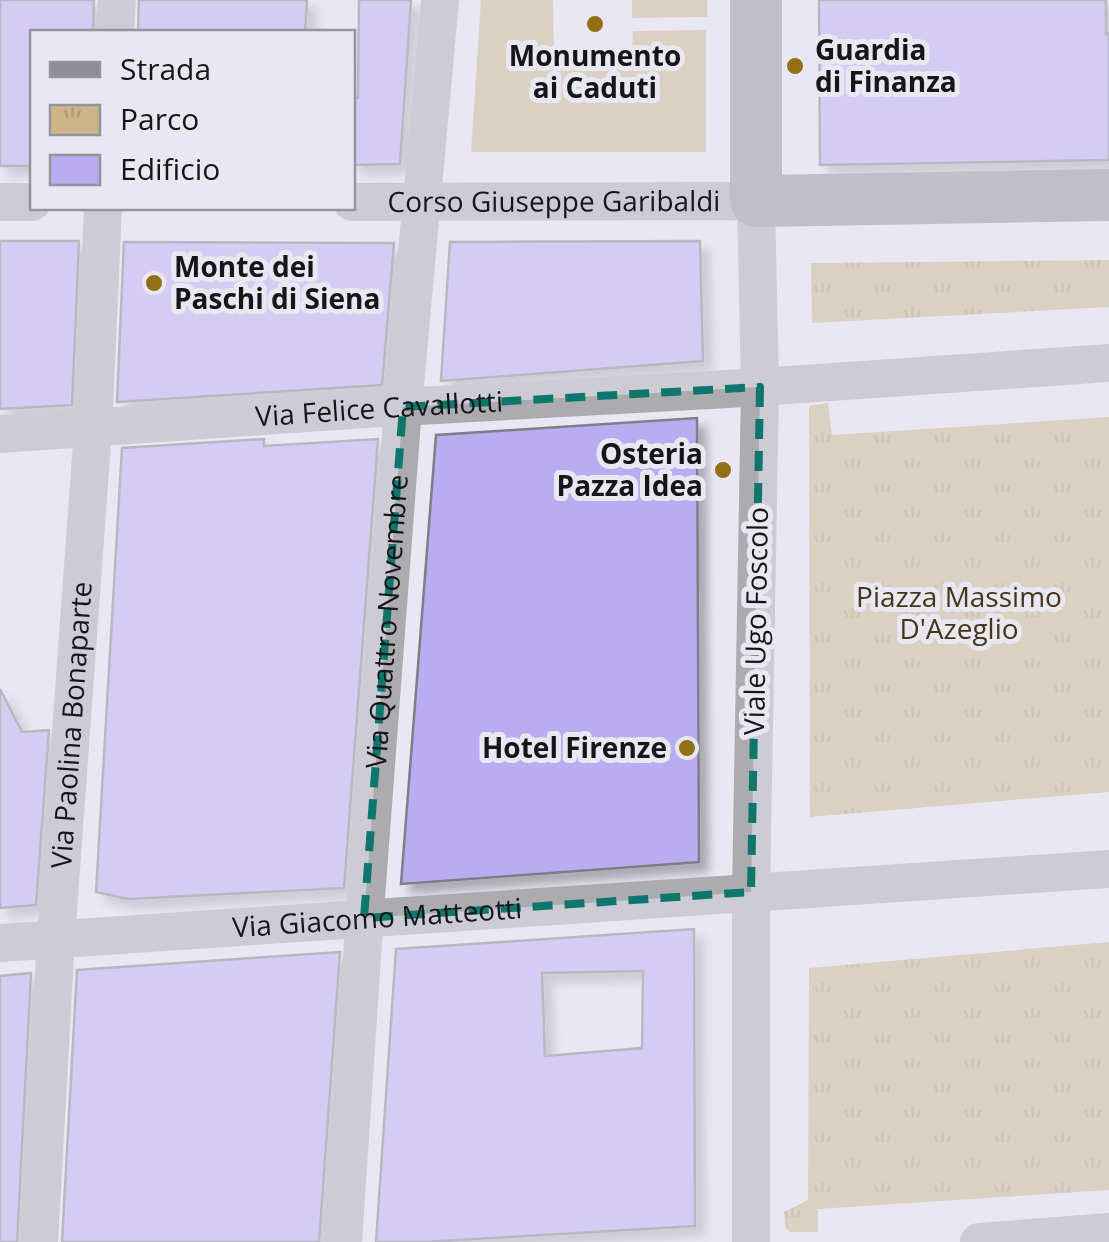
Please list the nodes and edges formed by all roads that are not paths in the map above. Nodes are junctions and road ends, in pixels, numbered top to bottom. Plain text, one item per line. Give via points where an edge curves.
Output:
1 (117, 0) edge
2 (440, 0) edge
3 (756, 0) edge
4 (114, 30) edge
5 (1109, 195) edge
6 (423, 201) junction
7 (756, 201) junction
8 (0, 202) edge
9 (30, 202) edge
10 (355, 202) edge
11 (103, 210) edge
12 (1109, 363) edge
13 (760, 387) junction
14 (403, 406) junction
15 (93, 429) junction
16 (0, 434) edge
17 (1109, 869) edge
18 (751, 892) junction
19 (364, 918) junction
20 (56, 938) junction
21 (0, 942) edge
22 (1109, 1232) edge
23 (39, 1242) edge
24 (343, 1242) edge
25 (751, 1242) edge
26 (979, 1242) edge

1 - 4 street
2 - 6 street, Via Quattro Novembre
3 - 7 street, Viale Ugo Foscolo
5 - 7 street
6 - 7 street, Corso Giuseppe Garibaldi
6 - 10 street, Corso Giuseppe Garibaldi
6 - 14 street, Via Quattro Novembre
7 - 13 street, Viale Ugo Foscolo
8 - 9 street
11 - 15 street, Via Paolina Bonaparte
12 - 13 street
13 - 14 street, Via Felice Cavallotti
13 - 18 street, Viale Ugo Foscolo
14 - 15 street, Via Felice Cavallotti
14 - 19 street, Via Quattro Novembre
15 - 16 street, Via Felice Cavallotti
15 - 20 street, Via Paolina Bonaparte
17 - 18 street
18 - 19 street, Via Giacomo Matteotti
18 - 25 street, Viale Ugo Foscolo
19 - 20 street, Via Giacomo Matteotti
19 - 24 street, Via Quattro Novembre
20 - 21 street, Via Giacomo Matteotti
20 - 23 street, Via Paolina Bonaparte
22 - 26 street

